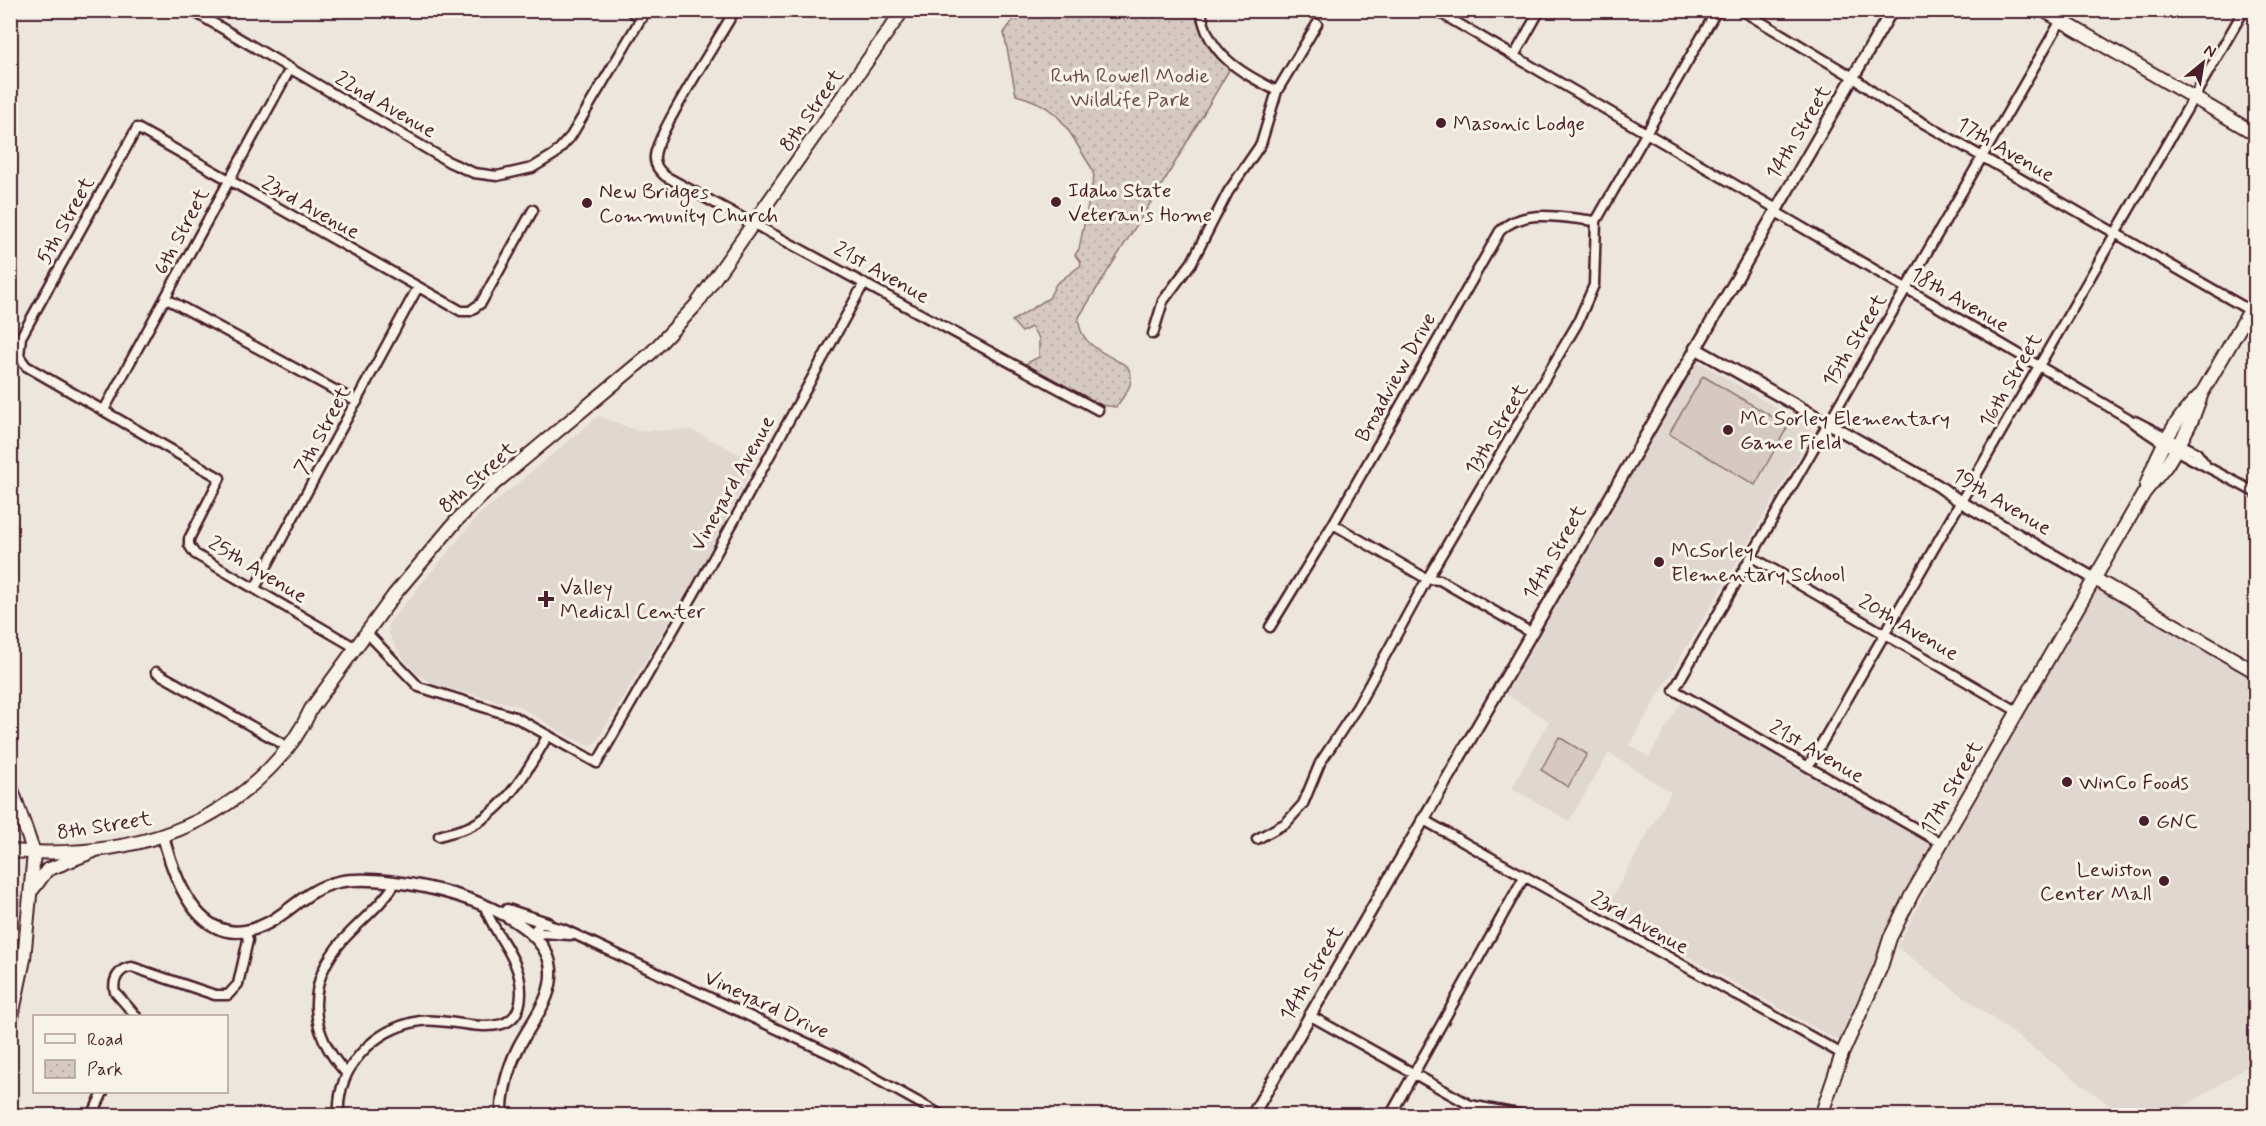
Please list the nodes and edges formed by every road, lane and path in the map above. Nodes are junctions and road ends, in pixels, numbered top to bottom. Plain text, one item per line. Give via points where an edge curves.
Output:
1 (191, 10) edge
2 (629, 10) edge
3 (735, 10) edge
4 (903, 10) edge
5 (1201, 10) edge
6 (1436, 10) edge
7 (1540, 10) edge
8 (1717, 10) edge
9 (1740, 10) edge
10 (1892, 10) edge
11 (2043, 10) edge
12 (2244, 10) edge
13 (644, 14) edge
14 (2064, 16) edge
15 (1317, 24) dead end
16 (1514, 56) junction
17 (290, 69) junction
18 (1853, 77) junction
19 (1277, 92) junction
20 (2192, 97) junction
21 (137, 128) joint
22 (1647, 134) junction
23 (2256, 134) edge
24 (1985, 157) junction
25 (229, 182) junction
26 (533, 210) dead end
27 (1774, 210) junction
28 (1596, 221) junction
29 (755, 224) junction
30 (2115, 234) junction
31 (864, 283) junction
32 (418, 287) junction
33 (1906, 289) junction
34 (165, 298) junction
35 (2254, 308) edge
36 (1153, 334) dead end
37 (1695, 348) junction
38 (2040, 365) junction
39 (2202, 393) junction
40 (85, 399) joint
41 (357, 402) junction
42 (104, 410) junction
43 (1098, 410) dead end
44 (1827, 423) junction
45 (2166, 440) junction
46 (2177, 447) junction
47 (2144, 493) junction
48 (2256, 493) edge
49 (1961, 502) junction
50 (1333, 524) junction
51 (1752, 557) junction
52 (1427, 579) junction
53 (2095, 579) junction
54 (255, 588) junction
55 (1270, 627) dead end
56 (1530, 632) junction
57 (367, 633) junction
58 (1885, 633) junction
59 (356, 648) junction
60 (156, 672) dead end
61 (2256, 672) edge
62 (1674, 690) joint
63 (2017, 711) junction
64 (548, 735) junction
65 (288, 747) junction
66 (1808, 767) junction
67 (10, 784) edge
68 (1422, 819) junction
69 (164, 836) junction
70 (439, 836) dead end
71 (1257, 839) dead end
72 (1941, 843) junction
73 (13, 851) edge
74 (94, 851) junction
75 (34, 853) junction
76 (1524, 877) junction
77 (396, 882) junction
78 (30, 896) junction
79 (484, 904) junction
80 (547, 923) junction
81 (246, 933) junction
82 (571, 935) junction
83 (533, 936) junction
84 (134, 1015) edge
85 (1309, 1015) junction
86 (10, 1026) edge
87 (1842, 1054) junction
88 (346, 1073) junction
89 (1414, 1073) junction
90 (103, 1093) edge
91 (92, 1116) edge
92 (339, 1116) edge
93 (502, 1116) edge
94 (943, 1116) edge
95 (1252, 1116) edge
96 (1390, 1116) edge
97 (1528, 1116) edge
98 (1821, 1116) edge

1 - 17 street, 22nd Avenue
2 - 13 street
3 - 29 street, 21st Avenue via 666,128 655,160 665,176
4 - 29 main road, 8th Street
5 - 19 street via 1205,27 1223,58
6 - 16 street, 18th Avenue
7 - 16 street
8 - 22 street
9 - 18 street, 17th Avenue
10 - 18 street, 14th Street
11 - 14 main road
12 - 20 street, 16th Street
13 - 17 street, 22nd Avenue via 567,141 532,168 497,176 474,173 449,162
14 - 20 main road
14 - 24 street, 15th Street
15 - 19 street
16 - 22 street, 18th Avenue
17 - 25 street, 6th Street
18 - 24 street, 17th Avenue via 1885,100
18 - 27 street, 14th Street
19 - 36 street via 1261,144 1228,192 1192,262 1163,301
20 - 23 main road
20 - 30 street, 16th Street
21 - 25 street, 23rd Avenue
21 - 40 street, 5th Street via 20,343 19,356 26,366
22 - 27 street, 18th Avenue
22 - 28 street
24 - 30 street, 17th Avenue
24 - 33 street, 15th Street
25 - 32 street, 23rd Avenue
25 - 34 street, 6th Street
26 - 32 street, 23rd Avenue via 481,303 461,311
27 - 33 street, 18th Avenue
27 - 37 street, 14th Street
28 - 50 street, Broadview Drive via 1527,216 1512,220 1500,231
28 - 52 street, 13th Street via 1596,272 1587,307
29 - 31 street, 21st Avenue
29 - 57 main road, 8th Street via 676,329 469,508 412,571
30 - 35 street, 17th Avenue
30 - 38 street, 16th Street
31 - 43 street, 21st Avenue
31 - 64 street, Vineyard Avenue via 597,763
32 - 41 street, 7th Street
33 - 38 street, 18th Avenue
33 - 44 street, 15th Street
34 - 41 street
34 - 42 street, 6th Street
35 - 39 main road, 17th Street
37 - 44 street, 19th Avenue
37 - 56 street, 14th Street
38 - 45 street, 18th Avenue
38 - 49 street, 16th Street
39 - 45 main road, 17th Street via 2183,412
39 - 46 main road, 17th Street
40 - 42 street, 25th Avenue
41 - 54 street, 7th Street
42 - 54 street, 25th Avenue via 220,478 189,545 195,554
44 - 49 street, 19th Avenue
44 - 51 street, 15th Street
45 - 46 street, 18th Avenue
45 - 47 main road, 17th Street
46 - 47 main road, 17th Street
46 - 48 street, 18th Avenue via 2192,461 2206,464
47 - 53 main road, 17th Street
49 - 53 street, 19th Avenue
49 - 58 street, 16th Street
50 - 52 street
50 - 55 street, Broadview Drive
51 - 58 street, 20th Avenue
51 - 62 street, 15th Street
52 - 56 street via 1440,580
52 - 71 street, 13th Street via 1357,707 1320,763 1302,804 1286,823
53 - 61 main road, 19th Avenue
53 - 63 main road, 17th Street
54 - 59 street, 25th Avenue
56 - 68 street, 14th Street
57 - 59 main road, 8th Street
57 - 64 street via 419,687 515,717
58 - 63 street, 20th Avenue
58 - 66 street, 16th Street
59 - 65 main road, 8th Street
60 - 65 street
62 - 66 street, 21st Avenue
63 - 72 main road, 17th Street
64 - 70 street via 498,806 467,828
65 - 69 main road, 8th Street via 255,783 233,800
66 - 72 street, 21st Avenue
67 - 75 main road
68 - 76 street, 23rd Avenue
68 - 85 street, 14th Street
69 - 74 main road, 8th Street
69 - 81 street via 179,886 191,907 224,929
72 - 87 main road, 17th Street via 1896,923
73 - 75 main road, 8th Street
74 - 75 main road, 8th Street
74 - 78 main road via 47,870 35,882
75 - 78 main road
76 - 87 street, 23rd Avenue
76 - 89 street
77 - 79 street
77 - 81 street via 353,879 322,887
77 - 88 street via 333,954 316,998 322,1039
78 - 86 main road via 24,959
79 - 80 street
79 - 83 street via 517,921
79 - 88 street via 518,972 521,999 514,1017 491,1027 430,1021 404,1026 374,1041
80 - 82 street, Vineyard Drive
80 - 83 street via 539,923
81 - 84 street via 248,940 238,984 228,995 215,995 132,967 123,969 115,979 115,992
82 - 83 street, Vineyard Drive
82 - 94 street, Vineyard Drive via 839,1058
83 - 93 street via 550,963 550,984 511,1064
85 - 89 street
85 - 95 street, 14th Street
87 - 98 main road, 17th Street
88 - 92 street via 340,1087
89 - 96 street
89 - 97 street via 1470,1104
90 - 91 street

